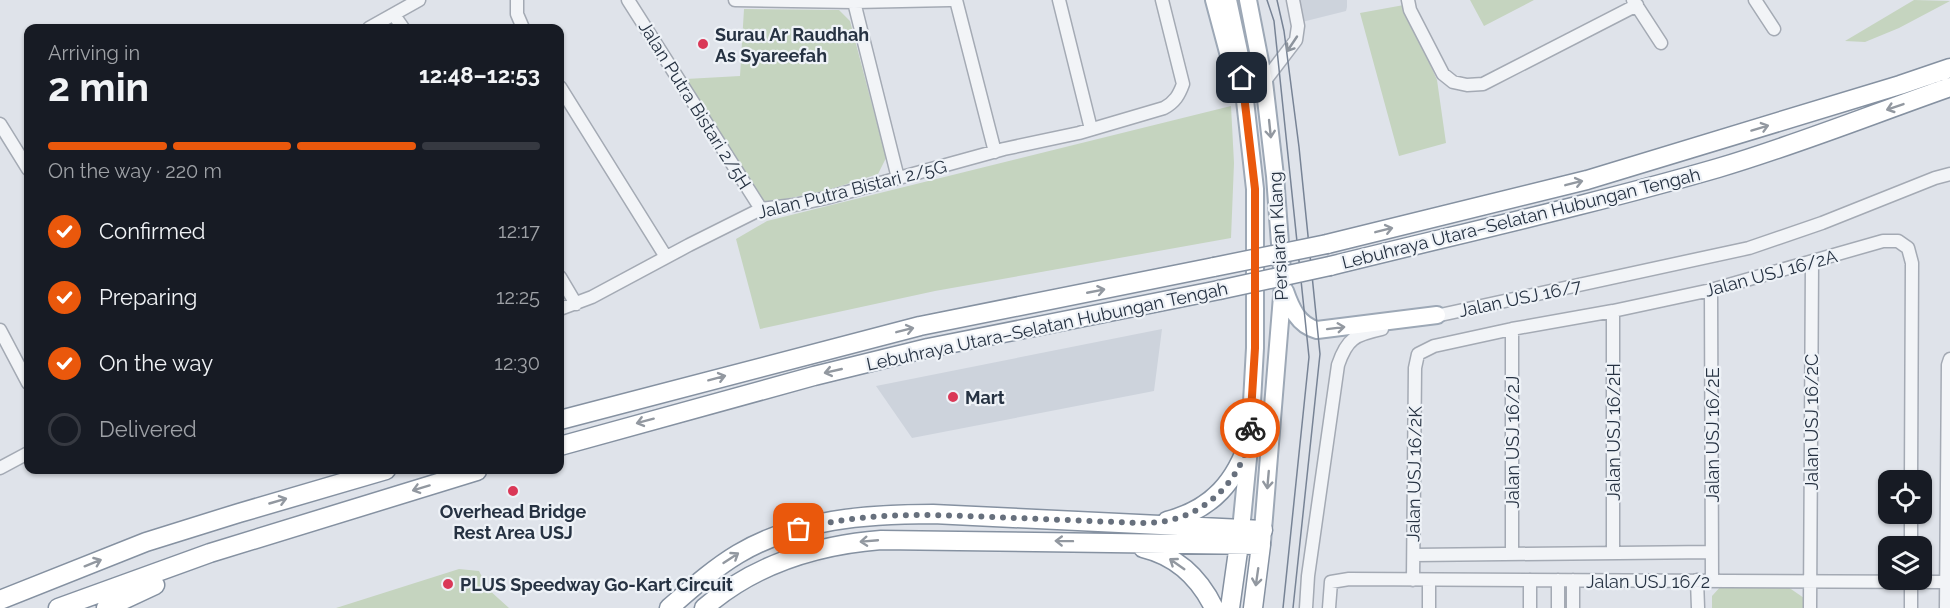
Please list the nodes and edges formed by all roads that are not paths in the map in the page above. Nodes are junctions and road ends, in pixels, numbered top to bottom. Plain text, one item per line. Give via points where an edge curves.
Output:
1 (419, 0) edge
2 (517, 0) edge
3 (643, 0) edge
4 (737, 0) edge
5 (949, 0) edge
6 (956, 0) edge
7 (1059, 0) edge
8 (1162, 0) edge
9 (1214, 0) edge
10 (1228, 0) edge
11 (1248, 0) edge
12 (1293, 0) edge
13 (1407, 0) edge
14 (1755, 0) edge
15 (629, 1) edge
16 (854, 3) junction
17 (1635, 3) edge
18 (394, 15) junction
19 (377, 24) edge
20 (400, 24) edge
21 (521, 24) edge
22 (1774, 29) dead end
23 (1661, 43) dead end
24 (1950, 68) edge
25 (1264, 82) junction
26 (1950, 87) edge
27 (564, 93) edge
28 (1245, 99) junction
29 (0, 124) edge
30 (1091, 129) junction
31 (995, 152) junction
32 (24, 163) edge
33 (1950, 174) edge
34 (898, 178) junction
35 (761, 209) junction
36 (666, 257) junction
37 (1812, 262) junction
38 (564, 284) edge
39 (1283, 284) junction
40 (1712, 290) junction
41 (576, 304) junction
42 (564, 308) edge
43 (1613, 311) junction
44 (1437, 315) junction
45 (1512, 329) junction
46 (0, 330) edge
47 (1950, 359) edge
48 (1415, 368) joint
49 (24, 375) edge
50 (564, 419) edge
51 (1250, 438) junction
52 (564, 445) edge
53 (24, 455) edge
54 (0, 468) edge
55 (1911, 470) edge
56 (372, 474) edge
57 (467, 474) edge
58 (1139, 523) junction
59 (1948, 526) edge
60 (1240, 536) junction
61 (1262, 537) junction
62 (1122, 542) junction
63 (1712, 552) junction
64 (210, 553) junction
65 (1613, 553) junction
66 (1512, 554) junction
67 (1414, 555) junction
68 (1413, 580) junction
69 (1429, 580) junction
70 (1530, 580) junction
71 (1558, 580) junction
72 (1573, 580) junction
73 (1697, 580) junction
74 (1878, 580) edge
75 (1712, 581) junction
76 (1811, 581) junction
77 (1932, 581) edge
78 (1946, 582) junction
79 (1911, 590) edge
80 (0, 600) edge
81 (58, 608) edge
82 (106, 608) edge
83 (669, 608) edge
84 (704, 608) edge
85 (1214, 608) edge
86 (1230, 608) edge
87 (1253, 608) edge
88 (1306, 608) edge
89 (1329, 608) edge
90 (1429, 608) edge
91 (1530, 608) edge
92 (1558, 608) edge
93 (1573, 608) edge
94 (1690, 608) edge
95 (1698, 608) edge
96 (1810, 608) edge
97 (1911, 608) edge
98 (1946, 608) edge

1 - 18 street
2 - 21 street
3 - 15 street
4 - 16 street
5 - 16 street
6 - 31 street
7 - 30 street
8 - 30 street, Jalan Putra Bistari 2/5G via 1183,84 1179,95 1164,108
9 - 28 main road
10 - 28 main road, Persiaran Klang
11 - 25 main road, Persiaran Klang
12 -> 25 street via 1298,26 1296,40
13 - 17 street via 1443,74 1467,86 1483,84
14 - 22 street
15 - 35 street, Jalan Putra Bistari 2/5H
16 - 34 street
17 - 23 street
18 - 19 street
18 - 20 street
50 -> 24 highway, Lebuhraya Utara–Selatan Hubungan Tengah, bridge via 920,326 1328,244 1587,180
25 -> 39 main road, Persiaran Klang
26 -> 52 highway, Lebuhraya Utara–Selatan Hubungan Tengah, bridge via 1768,152 1595,201 1330,266 894,357
27 - 36 street
28 - 51 main road, Persiaran Klang via 1255,189 1255,348
29 - 32 street
30 - 31 street, Jalan Putra Bistari 2/5G
31 - 34 street, Jalan Putra Bistari 2/5G
33 - 44 street, Jalan USJ 16/7 via 1749,248
34 - 35 street, Jalan Putra Bistari 2/5G via 826,198
35 - 36 street, Jalan Putra Bistari 2/5G
36 - 41 street, Jalan Putra Bistari 2/5G
37 - 40 street, Jalan USJ 16/2A
37 - 55 street, Jalan USJ 16/2A via 1883,241 1898,241 1908,248 1912,263
37 - 76 street, Jalan USJ 16/2C
38 - 41 street
39 -> 44 main road via 1293,311 1303,324 1317,330
39 -> 61 main road, Persiaran Klang
40 - 43 street, Jalan USJ 16/2A
40 - 63 street, Jalan USJ 16/2E
41 - 42 street, Jalan Putra Bistari 2/5G
43 - 45 street, Jalan USJ 16/2A
43 - 65 street, Jalan USJ 16/2H
44 - 88 street, Jalan USJ 16/7 via 1362,333 1343,349
45 - 48 street, Jalan USJ 16/2A via 1434,346 1418,354
45 - 66 street, Jalan USJ 16/2J
46 - 49 street
47 - 59 street
48 - 67 street, Jalan USJ 16/2K
51 - 58 highway via 1233,478 1218,494 1182,517
51 - 60 main road, Persiaran Klang
53 - 54 street
80 -> 56 highway via 146,542
57 -> 64 highway
58 - 60 highway
83 -> 58 highway via 712,571 756,544 846,518 933,514
59 - 78 street
60 - 61 highway
60 - 62 highway
60 - 86 highway
61 -> 87 highway
62 -> 84 highway via 852,542 785,560 736,584
85 -> 62 highway via 1207,593 1177,562
63 - 65 street, Jalan USJ 16/2
63 - 75 street, Jalan USJ 16/2E
64 - 81 highway
64 - 82 highway via 181,574
65 - 66 street, Jalan USJ 16/2
66 - 67 street, Jalan USJ 16/2
67 - 68 street, Jalan USJ 16/2K
68 - 69 street, Jalan USJ 16/2
68 - 89 street, Jalan USJ 16/2 via 1331,582
69 - 70 street, Jalan USJ 16/2
69 - 90 street
70 - 71 street, Jalan USJ 16/2
70 - 91 street
71 - 72 street, Jalan USJ 16/2
71 - 92 street
72 - 73 street, Jalan USJ 16/2
72 - 93 street
73 - 75 street, Jalan USJ 16/2
73 - 95 street
74 - 76 street, Jalan USJ 16/2
75 - 76 street, Jalan USJ 16/2
76 - 96 street, Jalan USJ 16/2C
77 - 78 street, Jalan USJ 16/2
78 - 98 street
79 - 97 street
94 - 95 street

